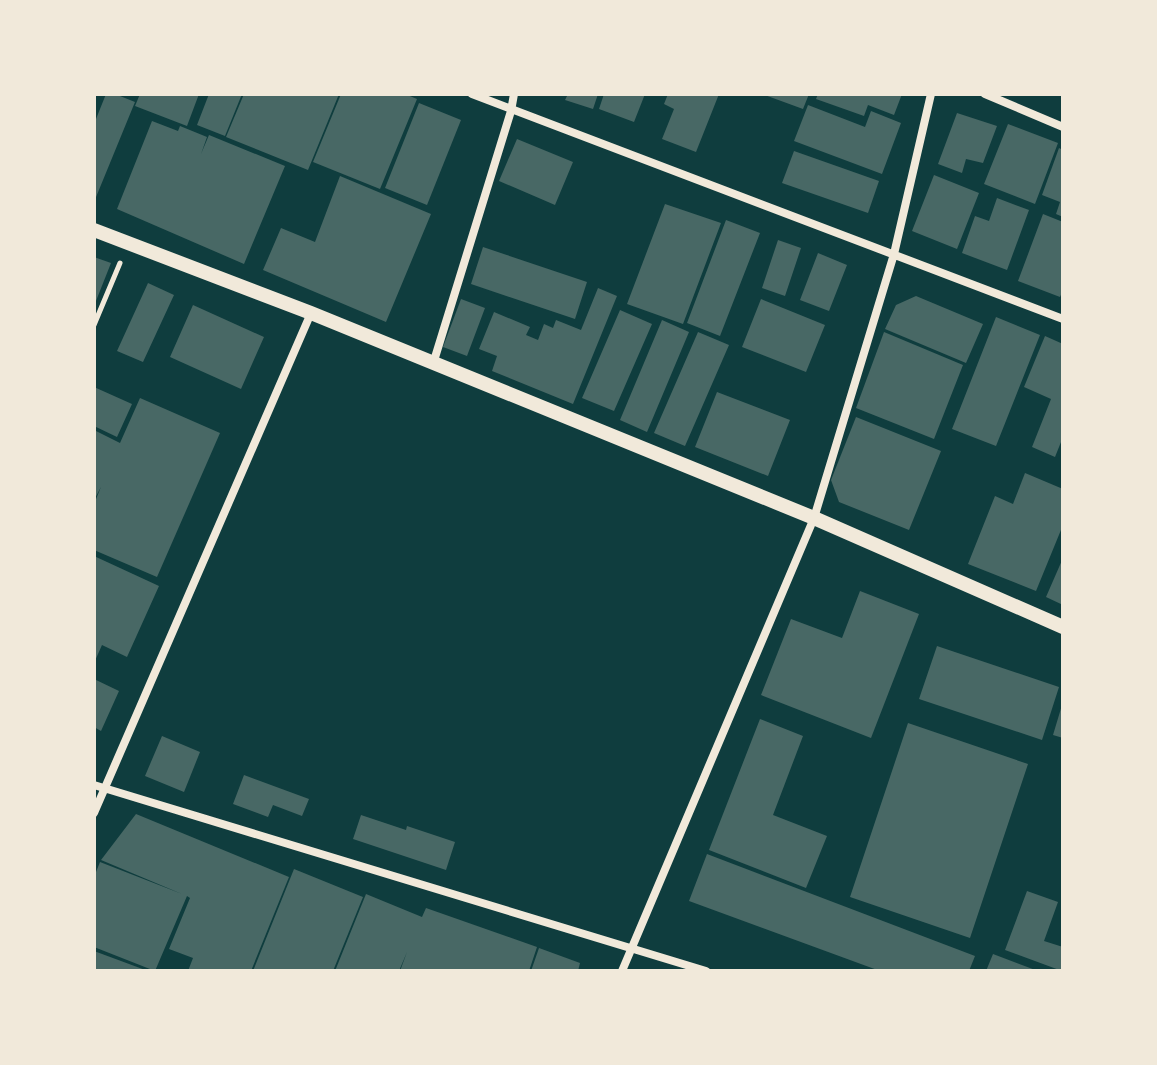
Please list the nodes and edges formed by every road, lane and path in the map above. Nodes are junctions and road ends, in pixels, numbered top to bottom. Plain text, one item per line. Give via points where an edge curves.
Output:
1 (472, 94) edge
2 (514, 94) edge
3 (931, 94) edge
4 (985, 94) edge
5 (511, 111) junction
6 (1063, 127) edge
7 (94, 230) edge
8 (128, 244) junction
9 (894, 254) junction
10 (311, 313) junction
11 (1063, 319) edge
12 (94, 325) edge
13 (432, 365) junction
14 (814, 518) junction
15 (1063, 627) edge
16 (94, 785) edge
17 (105, 788) junction
18 (94, 813) edge
19 (630, 948) junction
20 (622, 971) edge
21 (706, 971) edge

1 - 5 street
2 - 5 street
3 - 9 street
4 - 6 street
5 - 9 street
5 - 13 street
7 - 8 street
8 - 10 street
8 - 12 path
9 - 11 street
9 - 14 street
10 - 13 street
10 - 17 street
13 - 14 street
14 - 15 street
14 - 19 street
16 - 17 street
17 - 18 street
17 - 19 street
19 - 20 street
19 - 21 street

